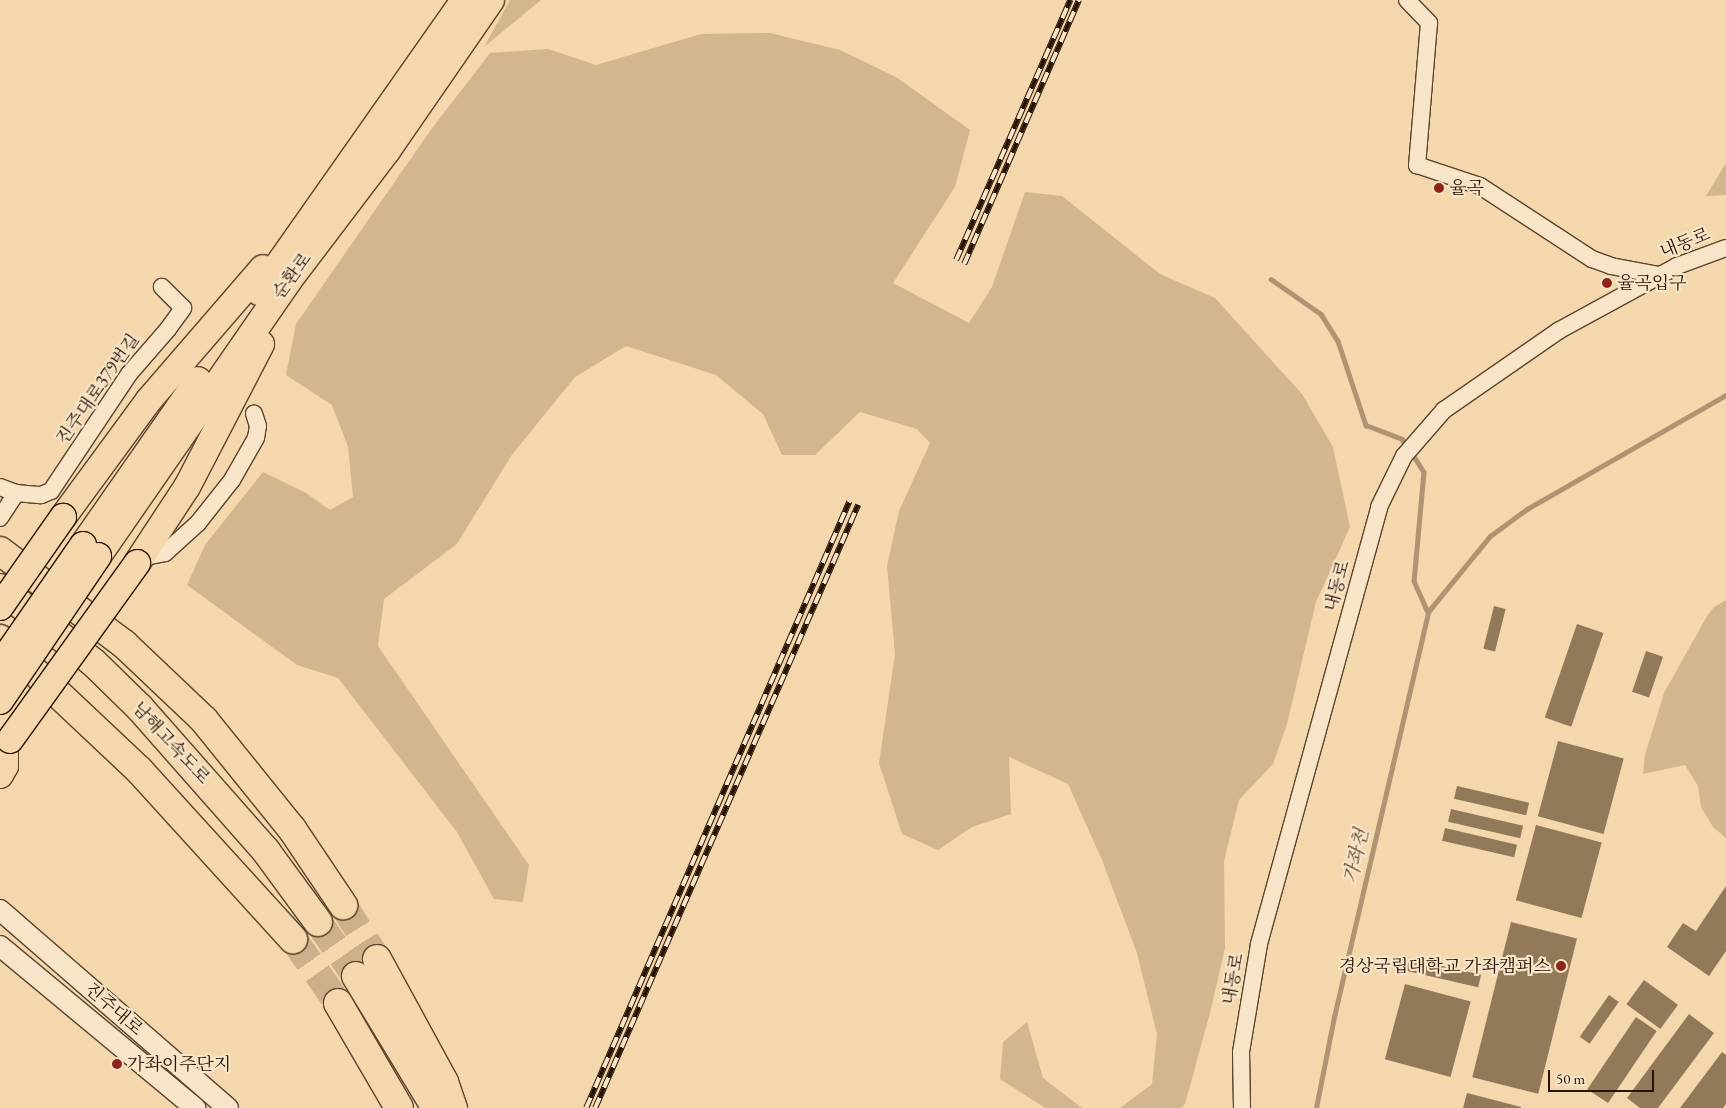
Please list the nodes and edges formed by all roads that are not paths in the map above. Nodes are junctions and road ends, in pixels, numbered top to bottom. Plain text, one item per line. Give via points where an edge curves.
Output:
1 (464, 0) edge
2 (491, 0) edge
3 (1407, 0) edge
4 (348, 184) junction
5 (1726, 248) edge
6 (1659, 275) junction
7 (162, 287) dead end
8 (254, 414) dead end
9 (0, 487) edge
10 (16, 493) junction
11 (0, 518) edge
12 (0, 551) edge
13 (91, 551) junction
14 (139, 561) junction
15 (0, 588) edge
16 (0, 607) edge
17 (0, 639) edge
18 (0, 665) edge
19 (0, 700) edge
20 (5, 747) edge
21 (0, 774) edge
22 (343, 905) tunnel mouth
23 (0, 910) edge
24 (318, 922) tunnel mouth
25 (293, 939) tunnel mouth
26 (0, 946) edge
27 (377, 959) tunnel mouth
28 (356, 976) tunnel mouth
29 (338, 1003) tunnel mouth
30 (195, 1108) edge
31 (228, 1108) edge
32 (399, 1108) edge
33 (436, 1108) edge
34 (453, 1108) edge
35 (1242, 1108) edge

1 - 4 highway, 순환로
2 - 4 highway, 순환로
3 - 6 street via 1429,22 1417,165 1480,186 1592,259
4 - 13 highway, 순환로 via 289,280
4 - 14 highway via 187,487
4 - 16 highway, bridge via 149,400
5 - 6 street, 내동로
6 - 35 street, 내동로 via 1558,331 1480,383 1444,410 1404,456 1379,506 1259,944 1241,1052
7 - 10 street, 진주대로379번길 via 183,308 159,350 129,374 51,491 40,495
8 - 14 street via 258,426 256,438 232,480 198,523 165,553
9 - 10 street, 진주대로379번길
10 - 11 street
12 - 22 highway via 124,644 204,720 292,829
13 - 18 highway, bridge
13 - 19 highway, bridge
14 - 20 highway, bridge
15 - 24 highway, 남해고속도로 via 94,663 140,708 266,851
17 - 25 highway via 139,770
20 - 21 highway via 5,766
23 - 31 street, 진주대로
26 - 30 street, 진주대로
27 - 34 highway via 444,1082
28 - 33 highway
29 - 32 highway

